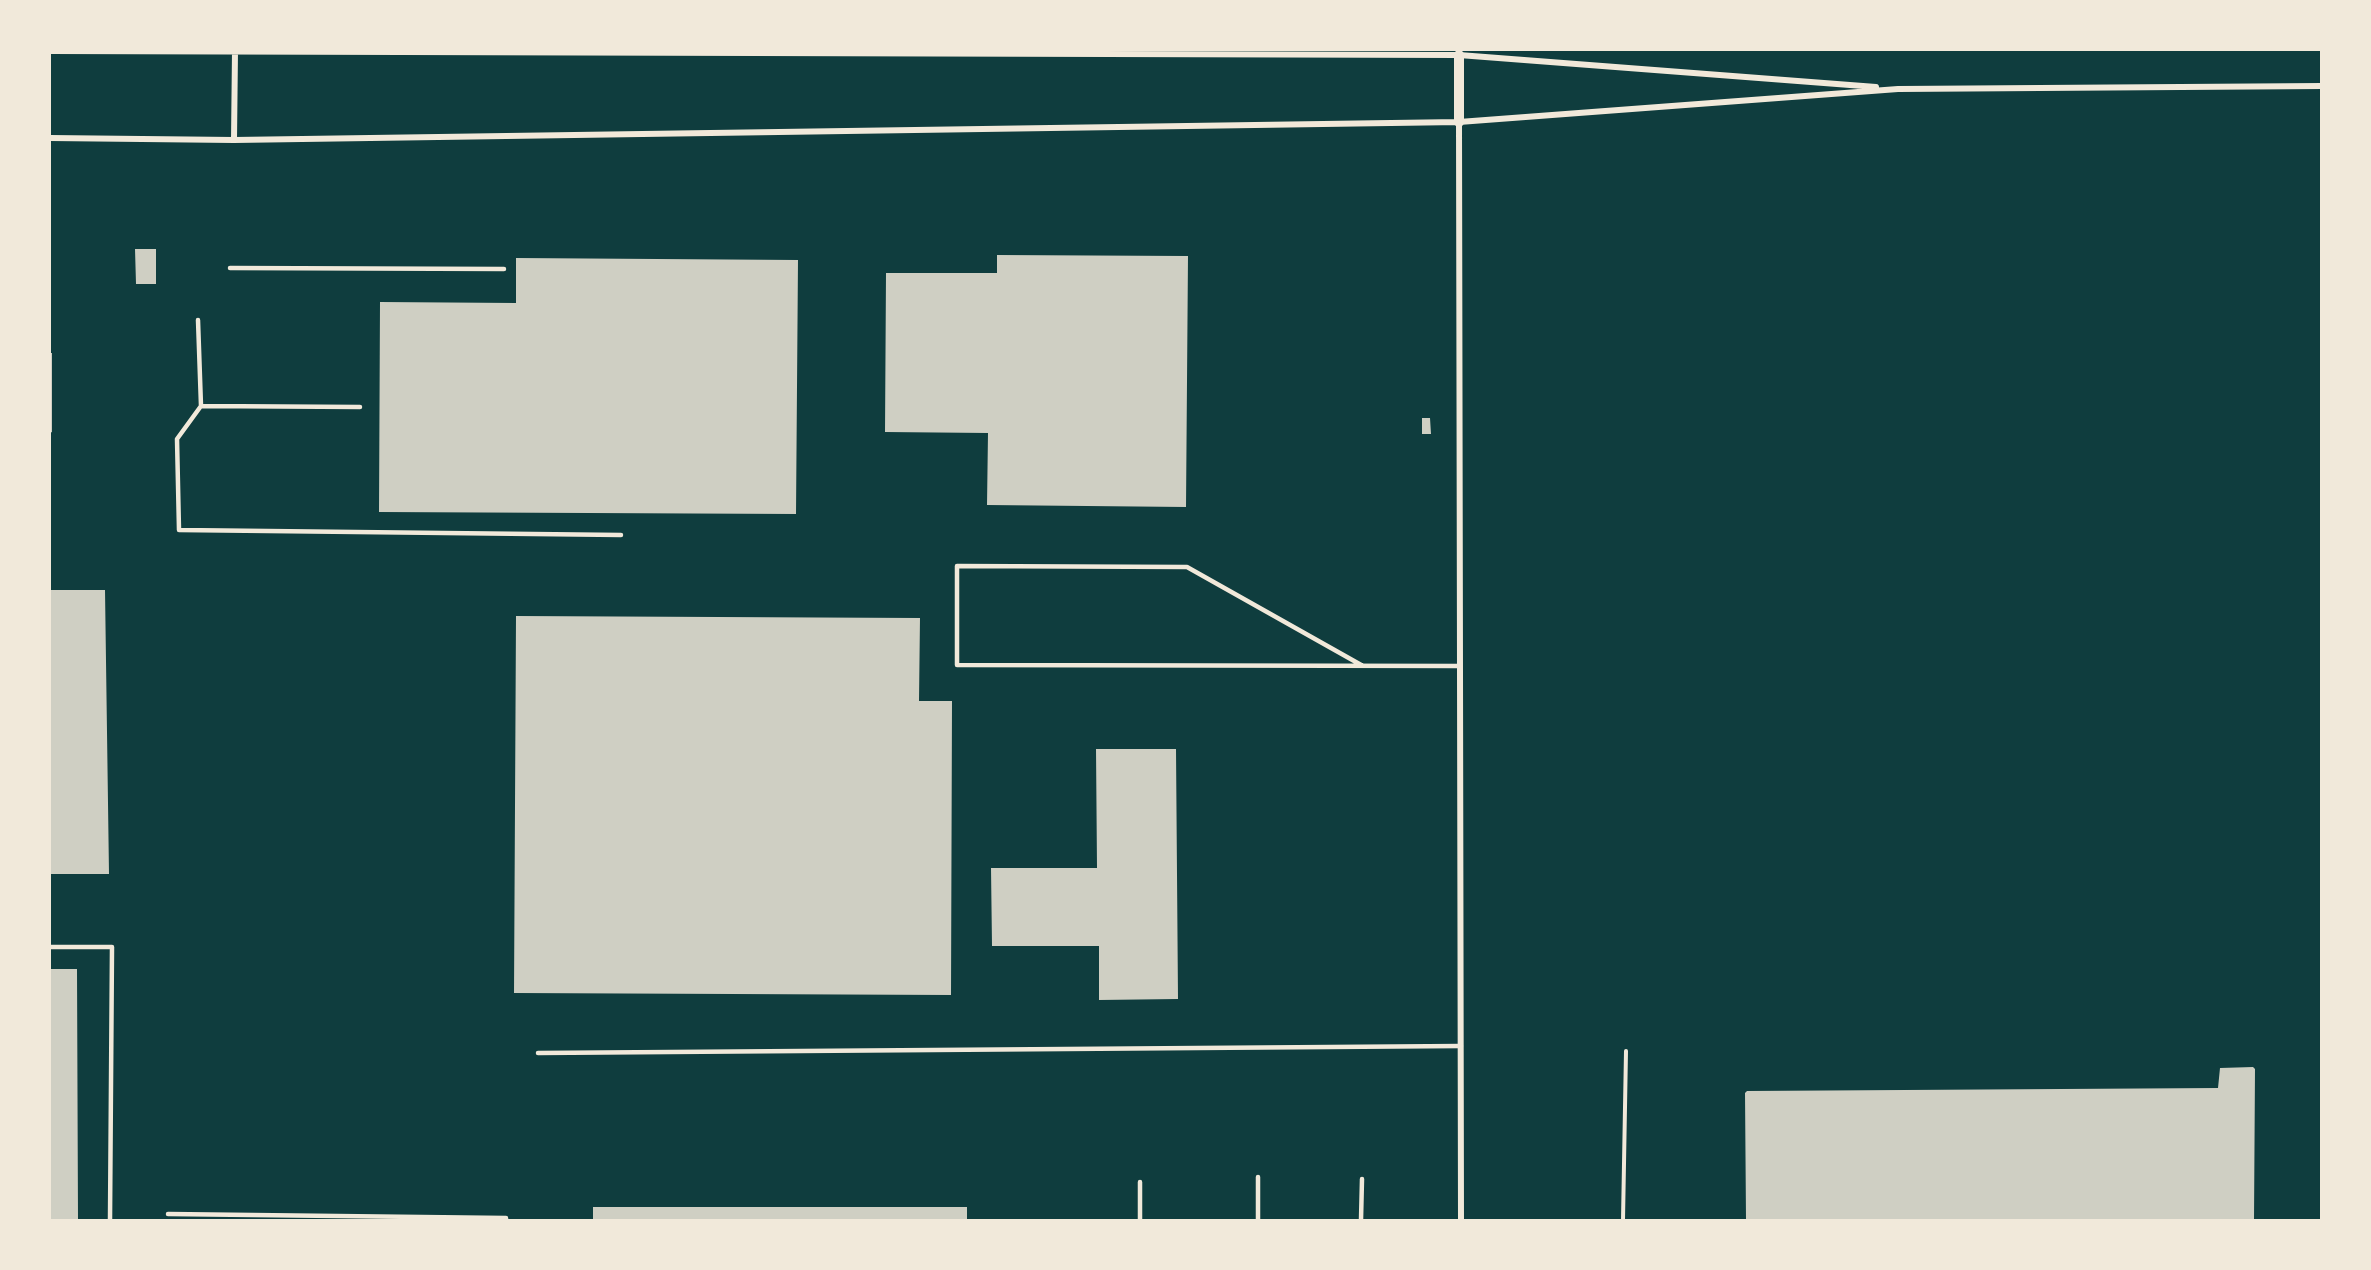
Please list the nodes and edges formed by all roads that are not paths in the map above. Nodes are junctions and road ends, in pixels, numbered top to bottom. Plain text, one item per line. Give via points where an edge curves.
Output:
1 (50, 51) edge
2 (235, 51) edge
3 (1460, 52) edge
4 (2322, 86) edge
5 (1898, 89) junction
6 (1459, 122) junction
7 (50, 138) edge
8 (234, 140) junction
9 (230, 268) dead end
10 (504, 269) dead end
11 (198, 320) dead end
12 (201, 406) junction
13 (360, 407) dead end
14 (621, 535) dead end
15 (1364, 666) junction
16 (1460, 666) junction
17 (50, 947) edge
18 (1461, 1046) junction
19 (538, 1053) dead end
20 (1258, 1177) dead end
21 (1362, 1179) dead end
22 (1140, 1182) dead end
23 (168, 1214) dead end
24 (110, 1221) edge
25 (506, 1221) edge
26 (1140, 1221) edge
27 (1258, 1221) edge
28 (1361, 1221) edge
29 (1461, 1221) edge

1 - 2 street
2 - 3 street
2 - 8 street
3 - 5 street
3 - 6 street
4 - 5 street
5 - 6 street
6 - 8 street
6 - 16 street
7 - 8 street
9 - 10 lane
11 - 12 lane
12 - 13 lane
12 - 14 lane via 177,439 179,530
15 - 15 lane via 1186,567 957,566 957,665
15 - 16 lane
16 - 18 street
17 - 24 lane via 112,947
18 - 19 lane
18 - 29 street
20 - 27 lane
21 - 28 lane
22 - 26 lane
23 - 25 lane

